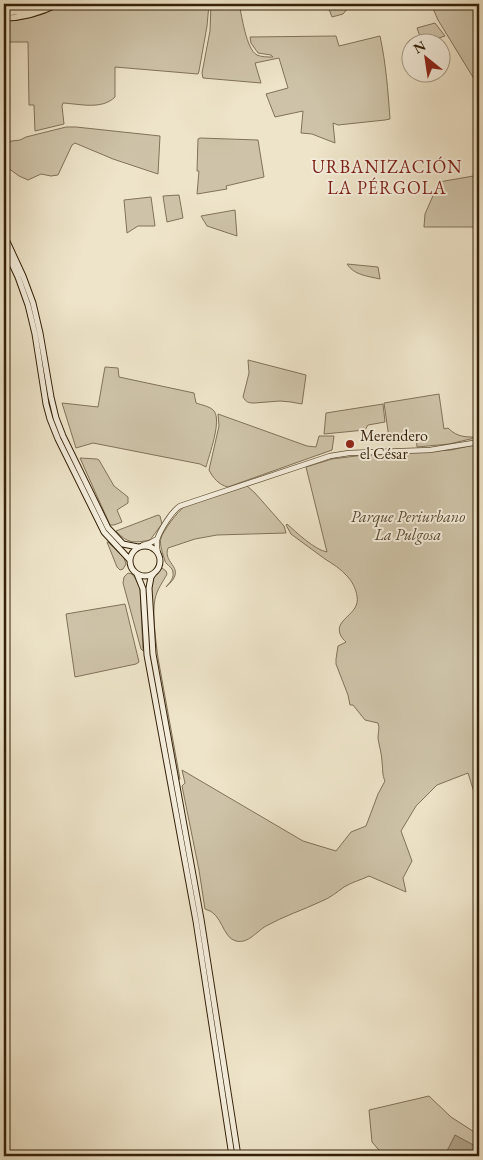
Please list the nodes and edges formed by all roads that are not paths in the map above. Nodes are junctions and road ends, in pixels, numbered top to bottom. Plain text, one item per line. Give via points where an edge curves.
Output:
1 (46, 4) edge
2 (58, 4) edge
3 (4, 13) edge
4 (4, 18) edge
5 (4, 234) edge
6 (4, 247) edge
7 (479, 442) edge
8 (158, 538) junction
9 (141, 546) junction
10 (158, 553) junction
11 (129, 559) junction
12 (154, 573) junction
13 (137, 574) junction
14 (232, 1156) edge
15 (238, 1156) edge

1 - 3 main road via 29,11
2 - 4 main road via 29,16
5 - 9 main road via 33,303 53,408 63,436 108,528 123,544
6 - 11 main road via 28,305 46,404 58,439 104,532
7 - 8 street via 430,450 330,456 180,506
8 - 9 street
8 - 10 street
9 - 10 main road via 151,546
9 - 11 main road via 132,552
10 - 12 main road via 160,564
11 - 13 main road
12 - 13 main road via 146,576
12 - 15 main road via 149,588 153,654 201,919
13 - 14 main road via 143,589 147,655 196,921

